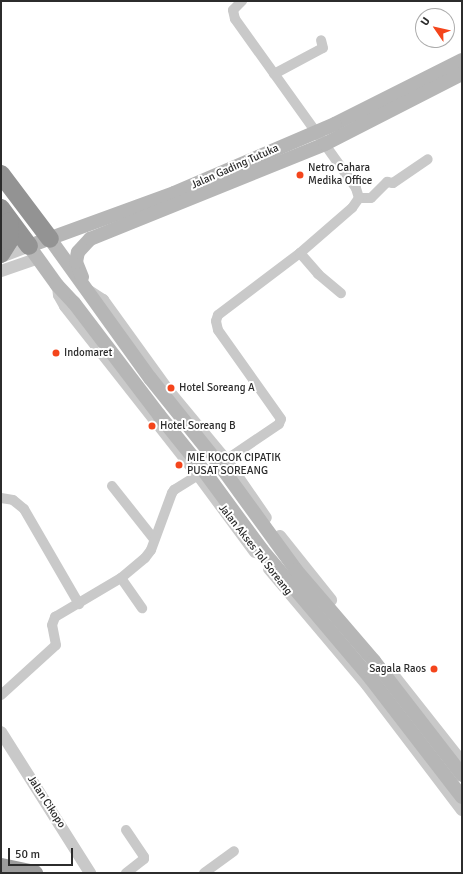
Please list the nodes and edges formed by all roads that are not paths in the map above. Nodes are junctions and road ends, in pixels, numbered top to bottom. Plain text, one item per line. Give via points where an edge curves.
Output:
1 (242, 1) edge
2 (321, 40) dead end
3 (462, 60) edge
4 (274, 74) junction
5 (462, 74) edge
6 (316, 131) junction
7 (325, 144) junction
8 (428, 159) dead end
9 (1, 174) edge
10 (359, 198) junction
11 (6, 214) edge
12 (55, 245) junction
13 (33, 252) junction
14 (300, 253) junction
15 (1, 255) edge
16 (1, 270) edge
17 (57, 285) junction
18 (86, 289) junction
19 (341, 293) dead end
20 (226, 460) junction
21 (198, 475) junction
22 (112, 486) dead end
23 (1, 498) edge
24 (154, 539) junction
25 (260, 552) junction
26 (306, 576) junction
27 (121, 578) junction
28 (78, 604) junction
29 (142, 608) dead end
30 (1, 695) edge
31 (1, 732) edge
32 (430, 744) junction
33 (462, 762) edge
34 (462, 775) edge
35 (462, 797) edge
36 (462, 810) edge
37 (126, 830) dead end
38 (234, 851) dead end
39 (1, 866) edge
40 (34, 873) edge
41 (90, 873) edge
42 (126, 873) edge
43 (204, 873) edge

1 - 4 street via 233,10 234,19
2 - 4 street via 323,48
3 - 6 main road, Jalan Gading Tutuka via 387,99
4 - 6 street
5 - 7 main road, Jalan Gading Tutuka
6 - 7 street
6 - 12 main road, Jalan Gading Tutuka
7 - 10 street via 356,188
7 - 18 main road, Jalan Gading Tutuka via 90,239 78,252 76,262
8 - 10 street via 392,183 386,182 368,199
9 - 12 highway
10 - 14 street via 352,208
11 - 13 highway
11 - 15 highway via 9,241
12 - 13 main road, Jalan Gading Tutuka
12 - 18 main road, Jalan Akses Tol Soreang
13 - 15 street, Jalan Gading Tutuka
13 - 16 street, Jalan Gading Tutuka
13 - 17 main road, Jalan Akses Tol Soreang
14 - 19 street via 318,274
14 - 20 street via 222,310 217,317 218,330 281,419 279,424
17 - 21 street, Jalan Akses Tol Soreang via 58,295 66,306
17 - 25 main road, Jalan Akses Tol Soreang via 74,303 204,471
18 - 20 street, Jalan Akses Tol Soreang via 103,300 164,386
18 - 26 main road, Jalan Akses Tol Soreang via 154,384 220,464 276,544
20 - 26 street, Jalan Akses Tol Soreang
21 - 24 street via 174,490
21 - 25 street, Jalan Akses Tol Soreang
22 - 24 street
23 - 28 street via 13,500 24,509
24 - 27 street via 145,558
25 - 32 main road, Jalan Akses Tol Soreang
25 - 36 street, Jalan Akses Tol Soreang via 367,685
26 - 32 main road, Jalan Akses Tol Soreang via 374,661
26 - 33 street, Jalan Akses Tol Soreang via 377,654
27 - 28 street
27 - 29 street
28 - 30 street via 53,620 56,645
31 - 41 street, Jalan Cikopo
32 - 34 main road, Jalan Akses Tol Soreang
32 - 35 main road, Jalan Akses Tol Soreang
37 - 42 street via 144,859
38 - 43 street
39 - 40 highway

